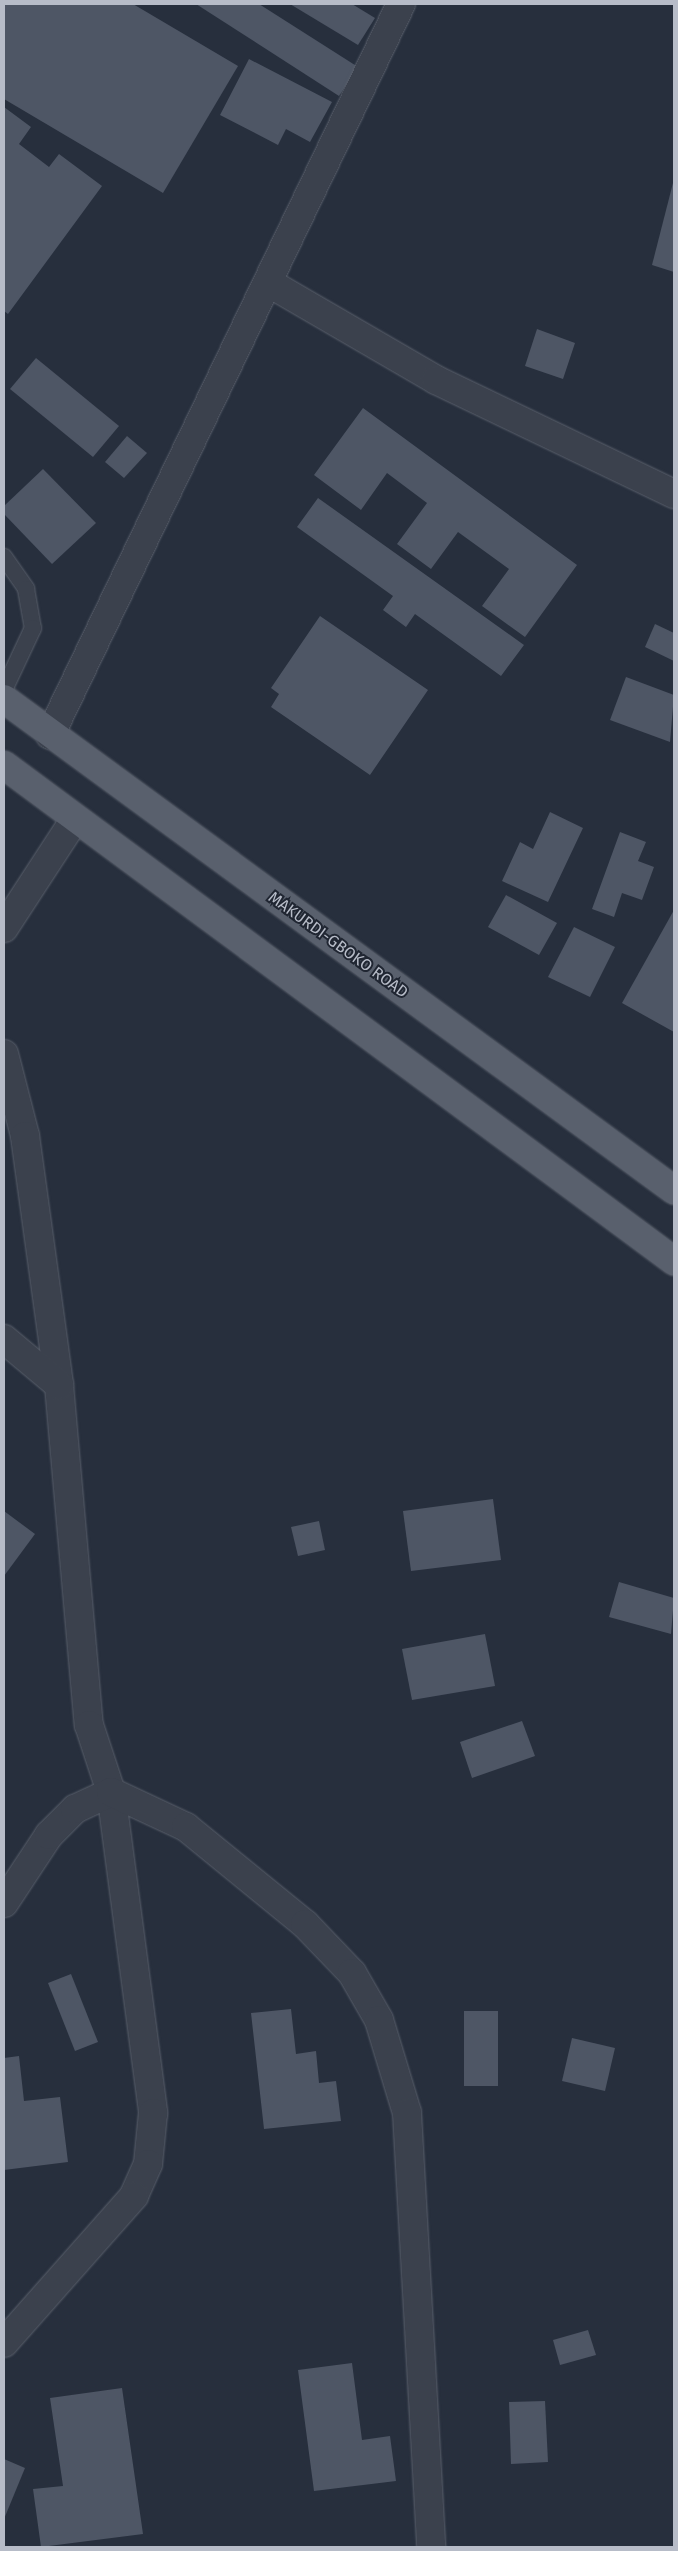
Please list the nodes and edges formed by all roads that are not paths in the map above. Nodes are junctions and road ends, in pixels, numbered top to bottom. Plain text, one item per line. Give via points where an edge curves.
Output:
1 (401, 4) edge
2 (269, 283) junction
3 (674, 494) edge
4 (4, 557) edge
5 (4, 690) edge
6 (4, 699) edge
7 (50, 735) junction
8 (4, 765) edge
9 (75, 819) junction
10 (4, 928) edge
11 (4, 1054) edge
12 (674, 1190) edge
13 (674, 1261) edge
14 (4, 1339) edge
15 (59, 1385) junction
16 (111, 1792) junction
17 (4, 1903) edge
18 (4, 2343) edge
19 (431, 2547) edge

1 - 2 street
2 - 3 street via 436,380
2 - 7 street
4 - 5 lane via 26,589 33,628
6 - 7 main road, MAKURDI-GBOKO ROAD
7 - 12 main road, MAKURDI-GBOKO ROAD
8 - 9 main road
9 - 10 street
9 - 13 main road
11 - 15 street via 25,1136
14 - 15 street
15 - 16 street via 89,1725
16 - 17 street via 75,1809 49,1835
16 - 18 street via 153,2113 148,2164 144,2181 114,2222
16 - 19 street via 186,1827 305,1924 352,1973 379,2020 407,2113

